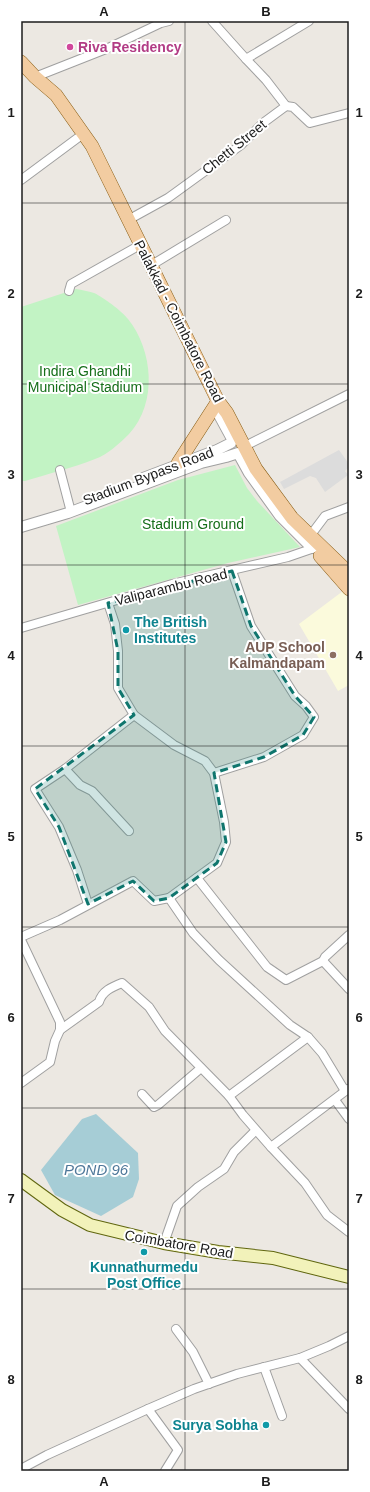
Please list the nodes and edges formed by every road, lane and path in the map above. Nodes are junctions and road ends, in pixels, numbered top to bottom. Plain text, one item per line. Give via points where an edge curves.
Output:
1 (169, 21) edge
2 (212, 21) edge
3 (309, 21) edge
4 (246, 59) junction
5 (21, 62) edge
6 (35, 77) junction
7 (286, 106) junction
8 (349, 113) edge
9 (83, 134) junction
10 (21, 180) edge
11 (128, 220) junction
12 (226, 220) dead end
13 (140, 245) junction
14 (150, 266) junction
15 (69, 291) dead end
16 (349, 394) edge
17 (218, 401) junction
18 (241, 450) junction
19 (178, 463) junction
20 (60, 470) dead end
21 (349, 507) edge
22 (70, 509) junction
23 (21, 522) edge
24 (21, 527) edge
25 (315, 543) junction
26 (232, 571) junction
27 (349, 572) edge
28 (349, 589) edge
29 (108, 603) junction
30 (21, 628) edge
31 (134, 715) junction
32 (64, 769) junction
33 (214, 773) junction
34 (129, 831) dead end
35 (197, 878) junction
36 (169, 898) junction
37 (88, 904) junction
38 (349, 935) edge
39 (21, 938) edge
40 (323, 961) junction
41 (349, 989) edge
42 (60, 1030) junction
43 (308, 1037) junction
44 (201, 1068) junction
45 (21, 1082) edge
46 (347, 1090) edge
47 (142, 1094) dead end
48 (229, 1096) junction
49 (335, 1100) junction
50 (349, 1119) edge
51 (255, 1131) junction
52 (271, 1147) junction
53 (21, 1180) edge
54 (349, 1232) edge
55 (164, 1243) junction
56 (349, 1277) edge
57 (176, 1329) dead end
58 (349, 1336) edge
59 (300, 1358) junction
60 (264, 1367) junction
61 (209, 1384) junction
62 (148, 1409) junction
63 (349, 1409) edge
64 (282, 1416) dead end
65 (21, 1469) edge
66 (165, 1471) edge

1 - 6 street
2 - 4 street
3 - 4 street
4 - 7 street
5 - 6 main road, Palakkad - Coimbatore Road
6 - 9 main road, Palakkad - Coimbatore Road via 56,95
7 - 8 street via 293,107 310,123
7 - 11 street, Chetti Street via 263,123 241,145 168,198
9 - 10 street
9 - 11 main road, Palakkad - Coimbatore Road via 92,146
11 - 13 main road, Palakkad - Coimbatore Road
12 - 14 street
13 - 14 main road, Palakkad - Coimbatore Road
13 - 15 street via 71,284
14 - 17 main road, Palakkad - Coimbatore Road
16 - 18 street
17 - 18 main road, Palakkad - Coimbatore Road via 227,413
17 - 19 main road
17 - 19 street, Stadium Bypass Road via 219,415 232,439 231,443
18 - 22 street
18 - 25 main road, Palakkad - Coimbatore Road via 292,518
19 - 22 street, Stadium Bypass Road
20 - 22 street
21 - 25 street via 325,516
22 - 23 street, Stadium Bypass Road
22 - 24 street
25 - 26 street, Valiparambu Road via 288,557
25 - 27 main road, Palakkad - Coimbatore Road
25 - 28 main road, Palakkad - Coimbatore Road
26 - 29 street, Valiparambu Road via 172,584
26 - 33 street via 251,626 295,696 314,717 303,735 264,757
29 - 30 street, Valiparambu Road
29 - 31 street via 115,624 118,688
31 - 32 street
31 - 33 street via 174,745 205,761
32 - 34 street via 80,785 92,791
32 - 37 street via 35,789 60,827
33 - 35 street via 226,842 217,863
35 - 36 street
35 - 40 street via 267,967 286,980
36 - 37 street via 154,901 133,881
36 - 43 street via 193,933 219,960 290,1025
37 - 39 street
38 - 40 street
39 - 42 street via 60,1022
40 - 41 street
42 - 44 street via 99,1002 100,996 108,989 122,983 149,1007 165,1031
42 - 45 street via 50,1062
43 - 46 street
43 - 48 street
44 - 47 street via 154,1107
44 - 48 street
46 - 49 street
48 - 51 street
49 - 50 street
49 - 52 street
51 - 52 street
51 - 55 street via 234,1152 224,1169 177,1206
52 - 54 street via 305,1183 327,1215
53 - 55 main road, Coimbatore Road via 62,1210 90,1225
55 - 56 main road, Coimbatore Road via 274,1258
57 - 61 street via 193,1352
58 - 59 street
59 - 60 street
59 - 63 street
60 - 61 street
60 - 64 street
61 - 62 street
62 - 65 street
62 - 66 street via 178,1450

